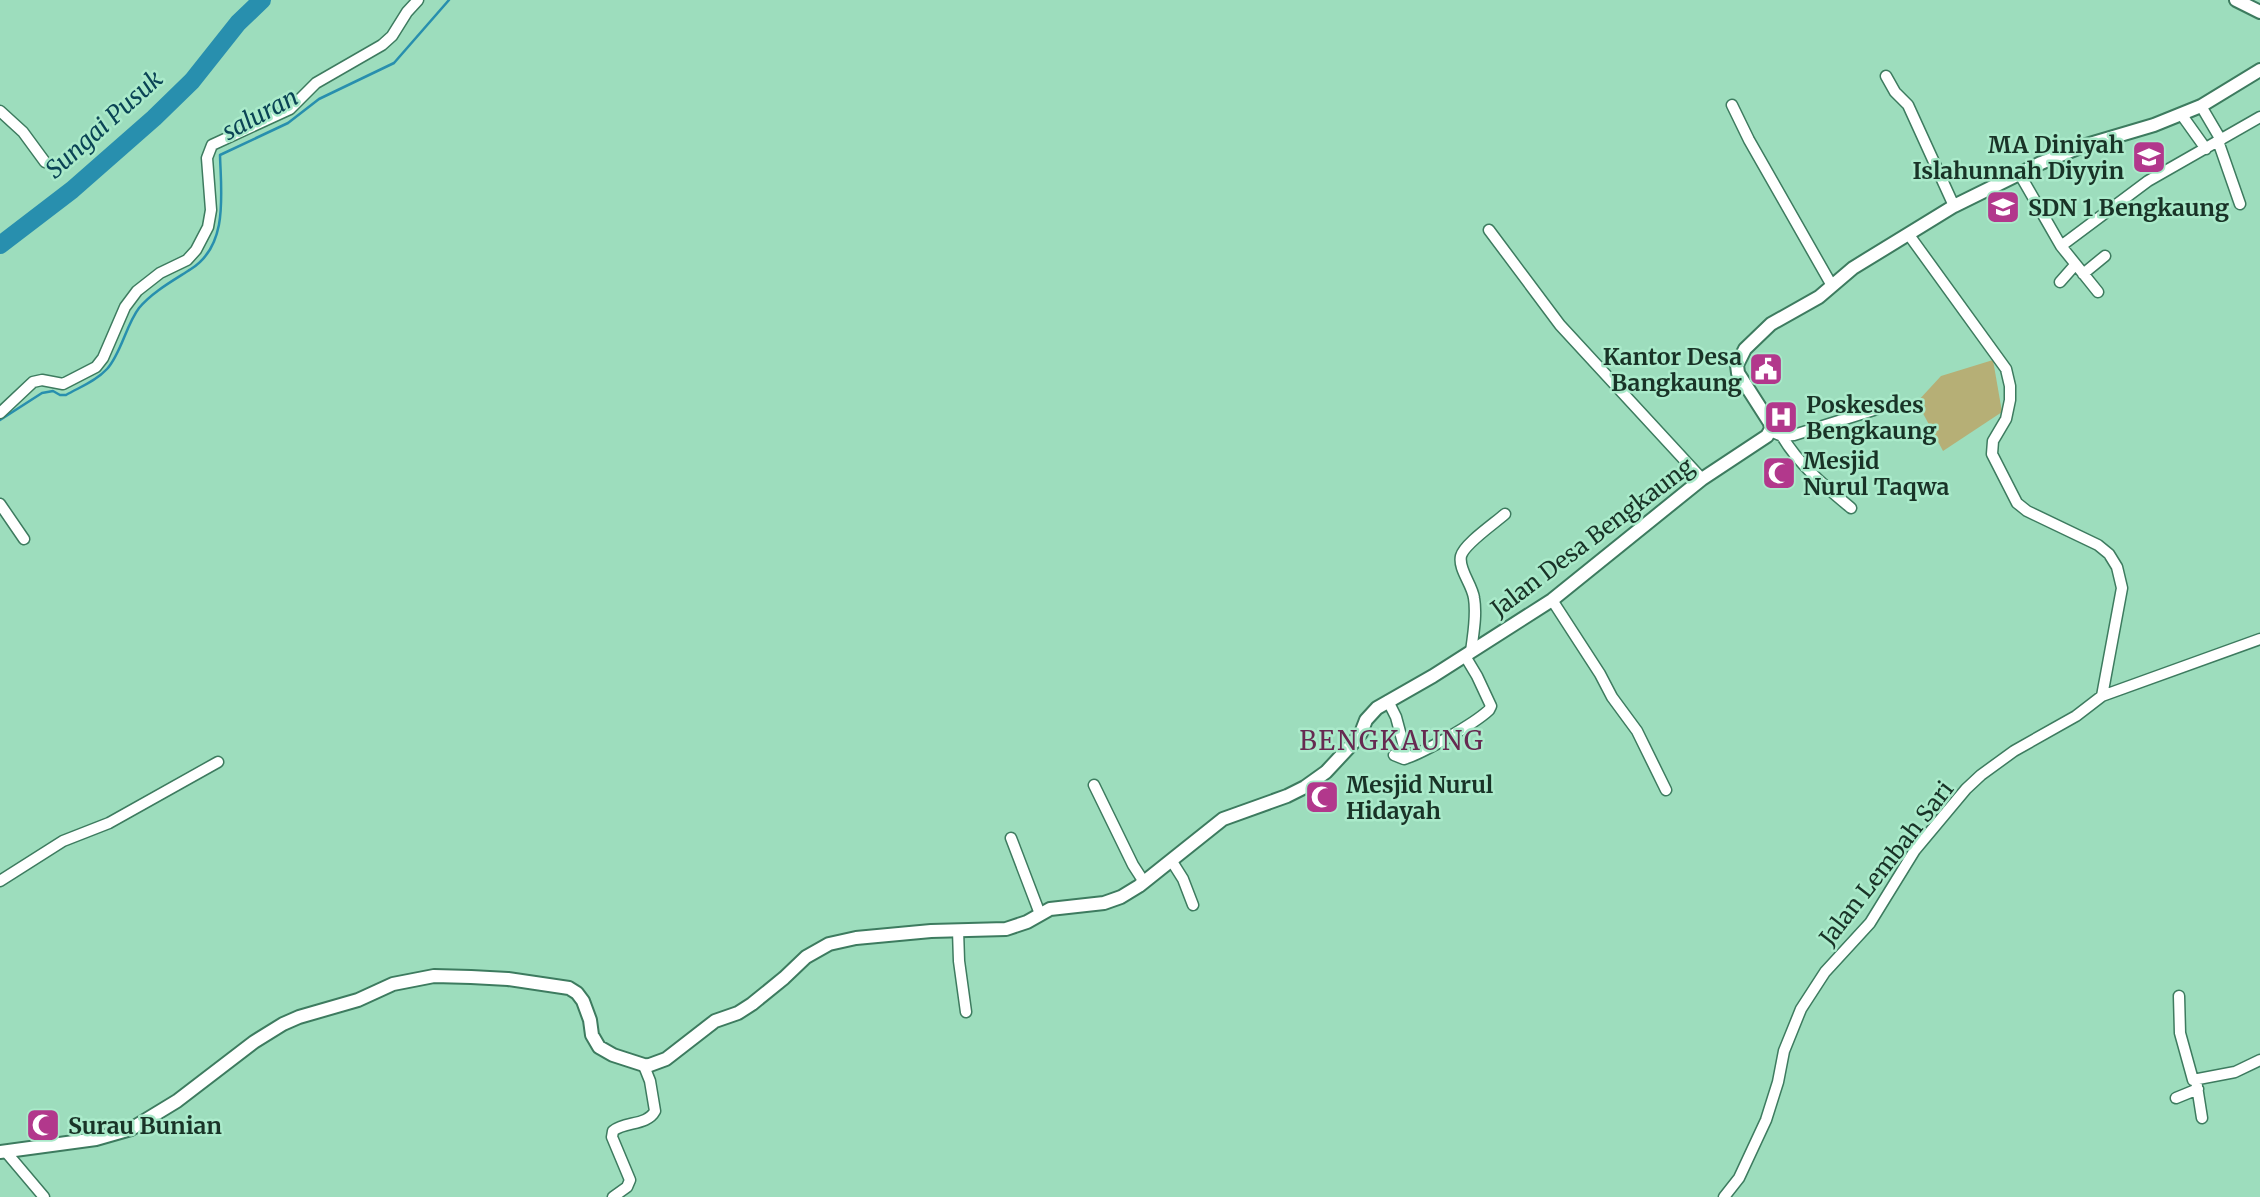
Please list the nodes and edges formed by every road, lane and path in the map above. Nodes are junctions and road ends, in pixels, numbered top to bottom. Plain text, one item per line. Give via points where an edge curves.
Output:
1 (418, 0) edge
2 (2236, 0) edge
3 (2260, 12) edge
4 (2260, 70) edge
5 (1886, 76) dead end
6 (1732, 105) dead end
7 (2201, 106) junction
8 (0, 111) edge
9 (2181, 114) junction
10 (2260, 117) edge
11 (2220, 141) junction
12 (2206, 149) junction
13 (46, 162) dead end
14 (2019, 173) junction
15 (2239, 204) dead end
16 (1954, 206) junction
17 (1489, 230) dead end
18 (1909, 236) junction
19 (2061, 246) junction
20 (2105, 256) dead end
21 (2075, 265) junction
22 (2083, 274) junction
23 (2060, 282) dead end
24 (1831, 284) junction
25 (2098, 292) dead end
26 (1877, 409) dead end
27 (0, 413) edge
28 (1776, 433) junction
29 (1702, 479) junction
30 (0, 504) edge
31 (1851, 508) dead end
32 (1505, 514) dead end
33 (24, 539) dead end
34 (1552, 600) junction
35 (2260, 639) edge
36 (1468, 654) junction
37 (2102, 696) junction
38 (1388, 701) junction
39 (1394, 755) dead end
40 (1407, 758) junction
41 (218, 762) dead end
42 (1094, 785) dead end
43 (1666, 790) dead end
44 (1011, 838) dead end
45 (1171, 860) junction
46 (0, 881) edge
47 (1144, 882) junction
48 (1193, 905) dead end
49 (1040, 914) junction
50 (958, 930) junction
51 (2179, 996) dead end
52 (966, 1012) dead end
53 (2260, 1060) edge
54 (644, 1066) junction
55 (2197, 1085) junction
56 (2176, 1098) dead end
57 (2202, 1118) dead end
58 (3, 1152) edge
59 (44, 1197) edge
60 (613, 1197) edge
61 (1724, 1197) edge

1 - 27 street via 382,45 316,83 289,108 212,145 207,155 212,210 196,250 137,291 96,367 66,383 33,382
2 - 3 street
4 - 7 street
5 - 16 street via 1909,105
6 - 24 street
7 - 9 street
7 - 11 street
8 - 13 street
9 - 12 street
9 - 14 street
10 - 11 street
11 - 12 street
11 - 15 street
12 - 19 street via 2148,181
14 - 16 street
14 - 19 street
16 - 18 street
17 - 29 street via 1560,325
18 - 24 street
18 - 37 street via 2006,369 2010,400 1992,454 2017,503 2098,545 2117,566 2122,588
19 - 21 street
20 - 22 street
21 - 22 street
21 - 23 street
22 - 25 street
24 - 28 street via 1819,297 1762,332 1737,364 1738,373
26 - 28 street via 1804,433
28 - 29 street, Jalan Desa Bengkaung
28 - 31 street
29 - 34 street, Jalan Desa Bengkaung
30 - 33 street
32 - 36 street via 1461,556 1475,606
34 - 36 street, Jalan Desa Bengkaung
34 - 43 street via 1637,731
35 - 37 street, Jalan Lembah Sari
36 - 38 street, Jalan Desa Bengkaung
36 - 40 street via 1489,710
37 - 61 street, Jalan Lembah Sari via 1981,775 1915,850 1870,923 1825,972 1801,1009 1762,1129 1739,1178
38 - 40 street
38 - 45 street, Jalan Desa Bengkaung via 1370,713 1362,733 1316,779 1287,796 1223,819
39 - 40 street
41 - 46 street via 109,823 64,841
42 - 47 street
44 - 49 street
45 - 47 street, Jalan Desa Bengkaung
45 - 48 street
47 - 49 street, Jalan Desa Bengkaung via 1114,900
49 - 50 street, Jalan Desa Bengkaung via 1006,929
50 - 52 street
50 - 54 street, Jalan Desa Bengkaung via 829,944 806,957 752,1004 715,1021 666,1059
51 - 55 street via 2181,1039
53 - 55 street
54 - 58 street via 599,1047 583,1002 573,989 509,979 434,976 393,984 284,1024 131,1129 96,1139
54 - 60 street via 655,1111 650,1118 613,1131 630,1180
55 - 56 street
55 - 57 street
58 - 59 street

